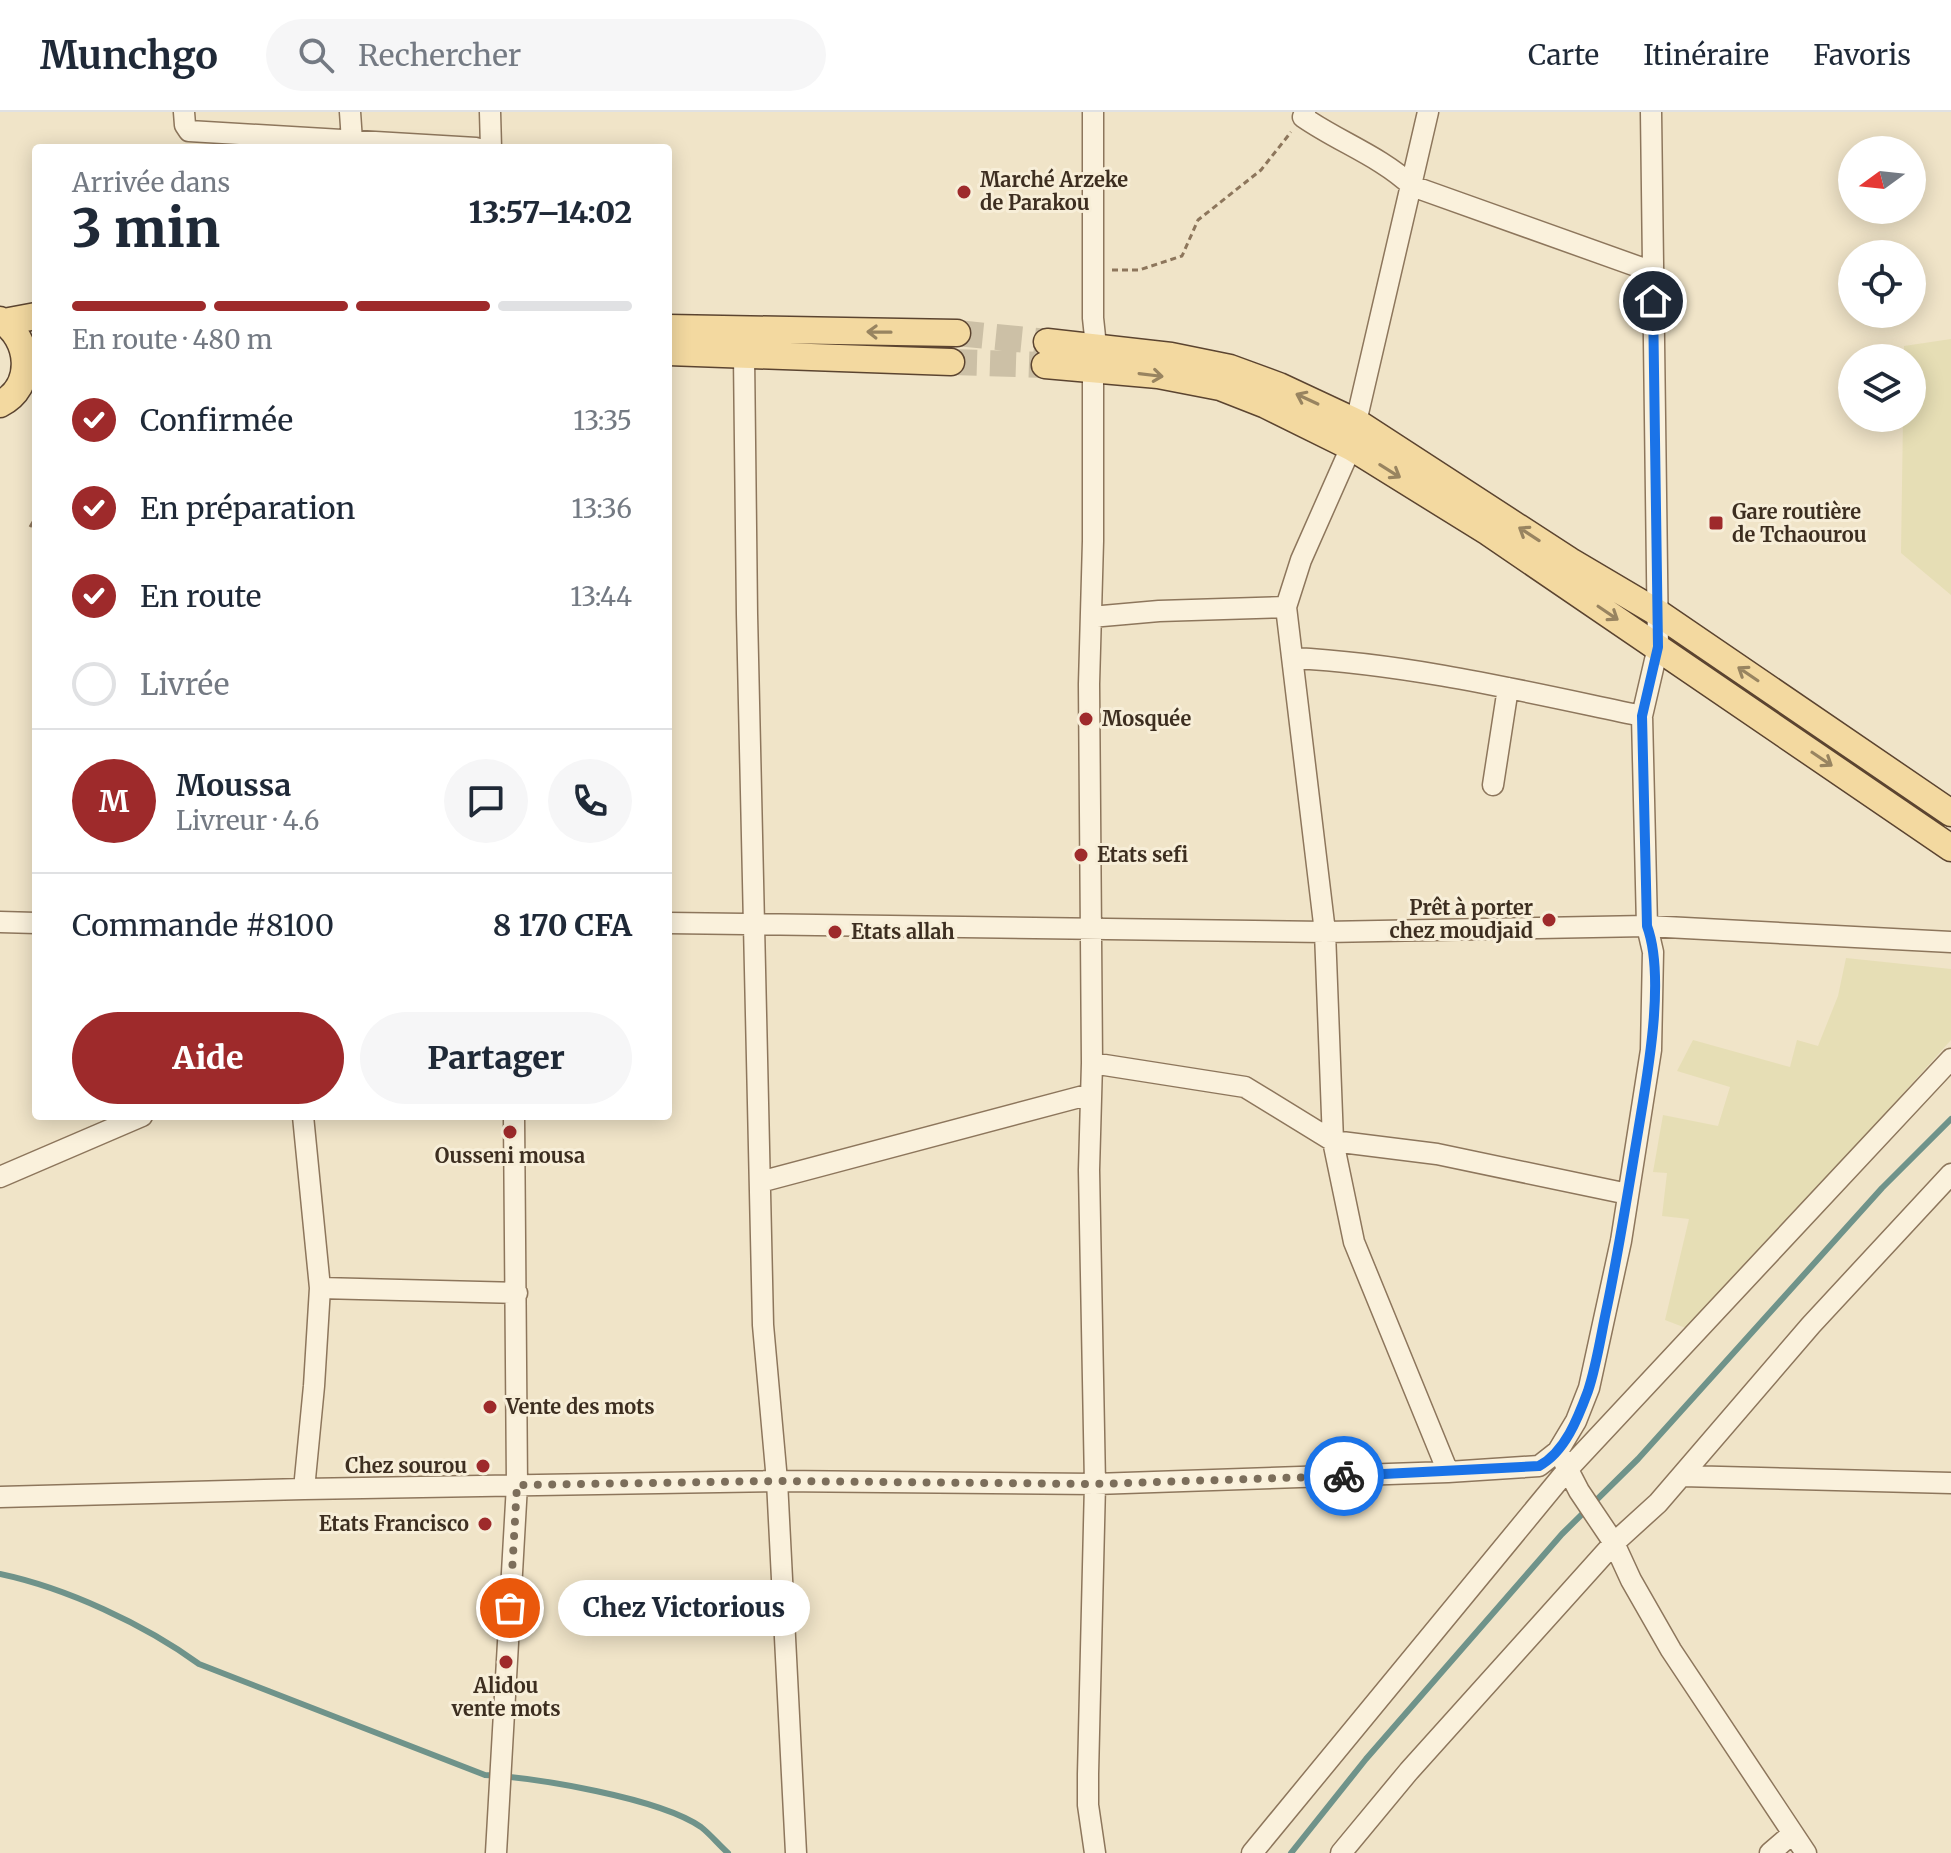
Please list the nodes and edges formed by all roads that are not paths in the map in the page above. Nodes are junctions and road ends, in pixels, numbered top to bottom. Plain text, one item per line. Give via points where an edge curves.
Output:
1 (184, 112) edge
2 (350, 112) edge
3 (490, 112) edge
4 (1093, 112) edge
5 (1428, 112) edge
6 (1651, 112) edge
7 (1304, 114) edge
8 (352, 141) junction
9 (405, 144) edge
10 (491, 144) edge
11 (1412, 186) junction
12 (1653, 272) junction
13 (32, 317) edge
14 (2, 321) edge
15 (672, 328) edge
16 (957, 333) tunnel mouth
17 (672, 352) edge
18 (1046, 353) tunnel mouth
19 (744, 356) junction
20 (1094, 357) junction
21 (951, 362) tunnel mouth
22 (31, 368) edge
23 (0, 404) edge
24 (1353, 434) junction
25 (1286, 607) junction
26 (1658, 613) junction
27 (1091, 617) junction
28 (1658, 647) junction
29 (1293, 658) junction
30 (1508, 688) junction
31 (1642, 716) junction
32 (1493, 785) dead end
33 (1951, 813) edge
34 (1951, 848) edge
35 (0, 922) edge
36 (32, 923) edge
37 (672, 923) edge
38 (1647, 926) junction
39 (754, 927) junction
40 (1090, 930) junction
41 (1325, 932) junction
42 (1951, 942) edge
43 (1951, 1059) edge
44 (1092, 1063) junction
45 (1091, 1094) junction
46 (133, 1120) edge
47 (303, 1120) edge
48 (514, 1120) edge
49 (1333, 1141) junction
50 (1951, 1174) edge
51 (0, 1177) edge
52 (760, 1182) junction
53 (1628, 1194) junction
54 (320, 1288) junction
55 (517, 1293) junction
56 (1563, 1460) junction
57 (1448, 1472) junction
58 (1682, 1476) junction
59 (777, 1481) junction
60 (1951, 1483) edge
61 (1095, 1484) junction
62 (517, 1485) junction
63 (304, 1489) junction
64 (0, 1497) edge
65 (1614, 1543) junction
66 (1792, 1834) junction
67 (496, 1853) edge
68 (796, 1853) edge
69 (1095, 1853) edge
70 (1252, 1853) edge
71 (1341, 1853) edge
72 (1770, 1853) edge
73 (1806, 1853) edge

1 - 8 street via 189,131
2 - 8 street
3 - 10 street
4 - 20 street
5 - 11 street
6 - 12 street
7 - 11 street via 1329,134 1387,164
8 - 9 street
11 - 12 street
11 - 24 street
12 - 26 street
13 - 14 main road
14 - 22 main road via 17,335
16 -> 15 main road
17 - 19 main road
18 - 20 main road
19 - 21 main road
19 - 39 street
20 - 24 main road via 1220,387
20 - 27 street
22 - 23 main road
24 - 25 street
26 -> 24 main road
24 -> 28 main road
25 - 27 street
25 - 29 street
26 - 28 street
33 -> 26 main road
27 - 40 street
28 - 31 street
28 -> 34 main road
29 - 30 street via 1357,662
29 - 41 street
30 - 31 street
30 - 32 street
31 - 38 street
35 - 36 street
37 - 39 street
38 - 41 street
38 - 42 street
38 - 53 street via 1653,952 1651,1050
39 - 40 street
39 - 52 street
40 - 41 street
40 - 44 street
41 - 49 street
43 - 56 street
44 - 45 street
44 - 49 street via 1245,1087
45 - 52 street
45 - 61 street
46 - 51 street
47 - 54 street
48 - 55 street
49 - 53 street via 1437,1154
49 - 57 street via 1354,1242
50 - 58 street via 1811,1325
52 - 59 street via 763,1325
53 - 56 street via 1589,1388
54 - 55 street
54 - 63 street
55 - 62 street
56 - 57 street via 1530,1468
56 - 65 street
56 - 70 street
57 - 61 street
58 - 60 street
58 - 65 street
59 - 61 street
59 - 62 street
59 - 68 street
61 - 69 street via 1088,1774
62 - 63 street
62 - 67 street
63 - 64 street
65 - 66 street via 1671,1650
65 - 71 street
66 - 72 street
66 - 73 street

